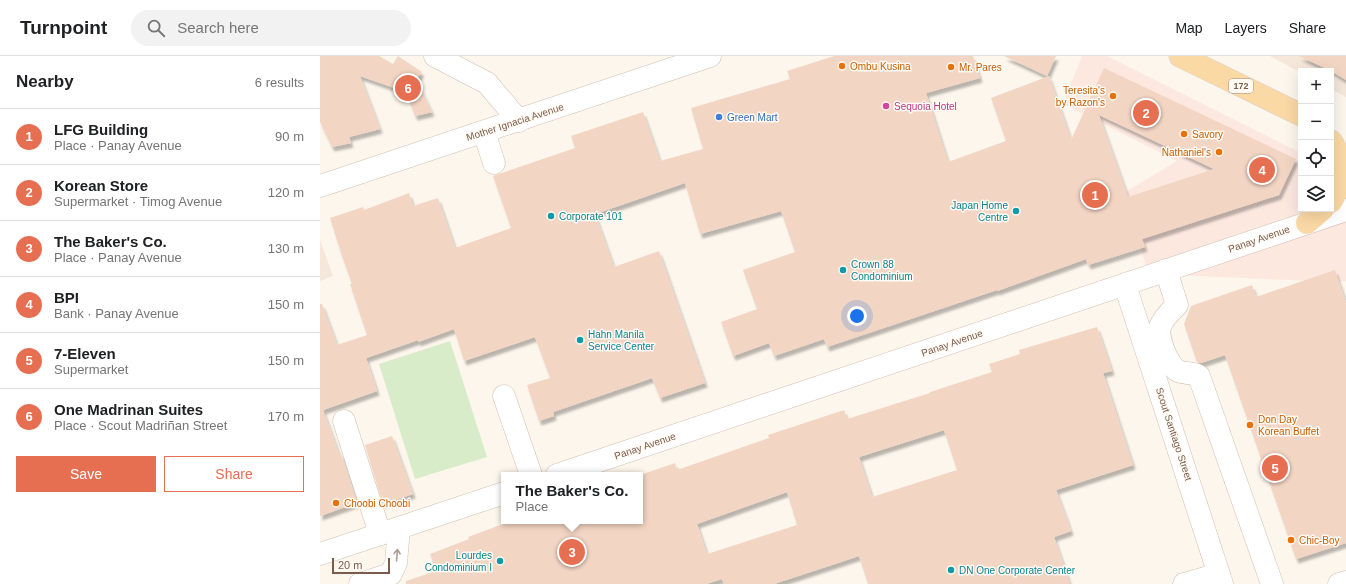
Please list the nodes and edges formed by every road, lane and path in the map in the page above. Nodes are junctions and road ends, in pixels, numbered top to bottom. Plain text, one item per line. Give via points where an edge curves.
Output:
1 (435, 56) edge
2 (710, 56) edge
3 (1180, 56) edge
4 (1298, 114) edge
5 (519, 121) junction
6 (1334, 131) edge
7 (484, 132) junction
8 (1346, 137) edge
9 (1334, 147) edge
10 (494, 163) dead end
11 (320, 186) edge
12 (1334, 198) edge
13 (1346, 210) edge
14 (1315, 216) edge
15 (1166, 270) junction
16 (1125, 285) junction
17 (504, 396) dead end
18 (344, 422) dead end
19 (530, 472) edge
20 (566, 472) edge
21 (501, 494) edge
22 (389, 531) junction
23 (320, 554) edge
24 (1220, 579) edge
25 (1346, 582) edge
26 (360, 584) edge
27 (1184, 584) edge
28 (1272, 584) edge
29 (1339, 584) edge

1 - 5 street via 487,83
2 - 5 street, Mother Ignacia Avenue
3 - 4 main road, 172
5 - 7 street, Mother Ignacia Avenue
6 - 8 main road
7 - 10 street
7 - 11 street, Mother Ignacia Avenue
9 - 12 main road via 1342,167 1341,179
13 - 14 street, Panay Avenue
14 - 15 street, Panay Avenue
15 - 16 street, Panay Avenue
15 - 28 street via 1177,305 1161,325 1159,332 1164,348 1174,368 1199,376
16 - 20 street, Panay Avenue
16 - 24 street, Scout Santiago Street
17 - 19 street
18 - 22 street
21 - 22 street
22 - 23 street
26 -> 22 street via 391,574 396,564
24 - 27 street
25 - 29 street

